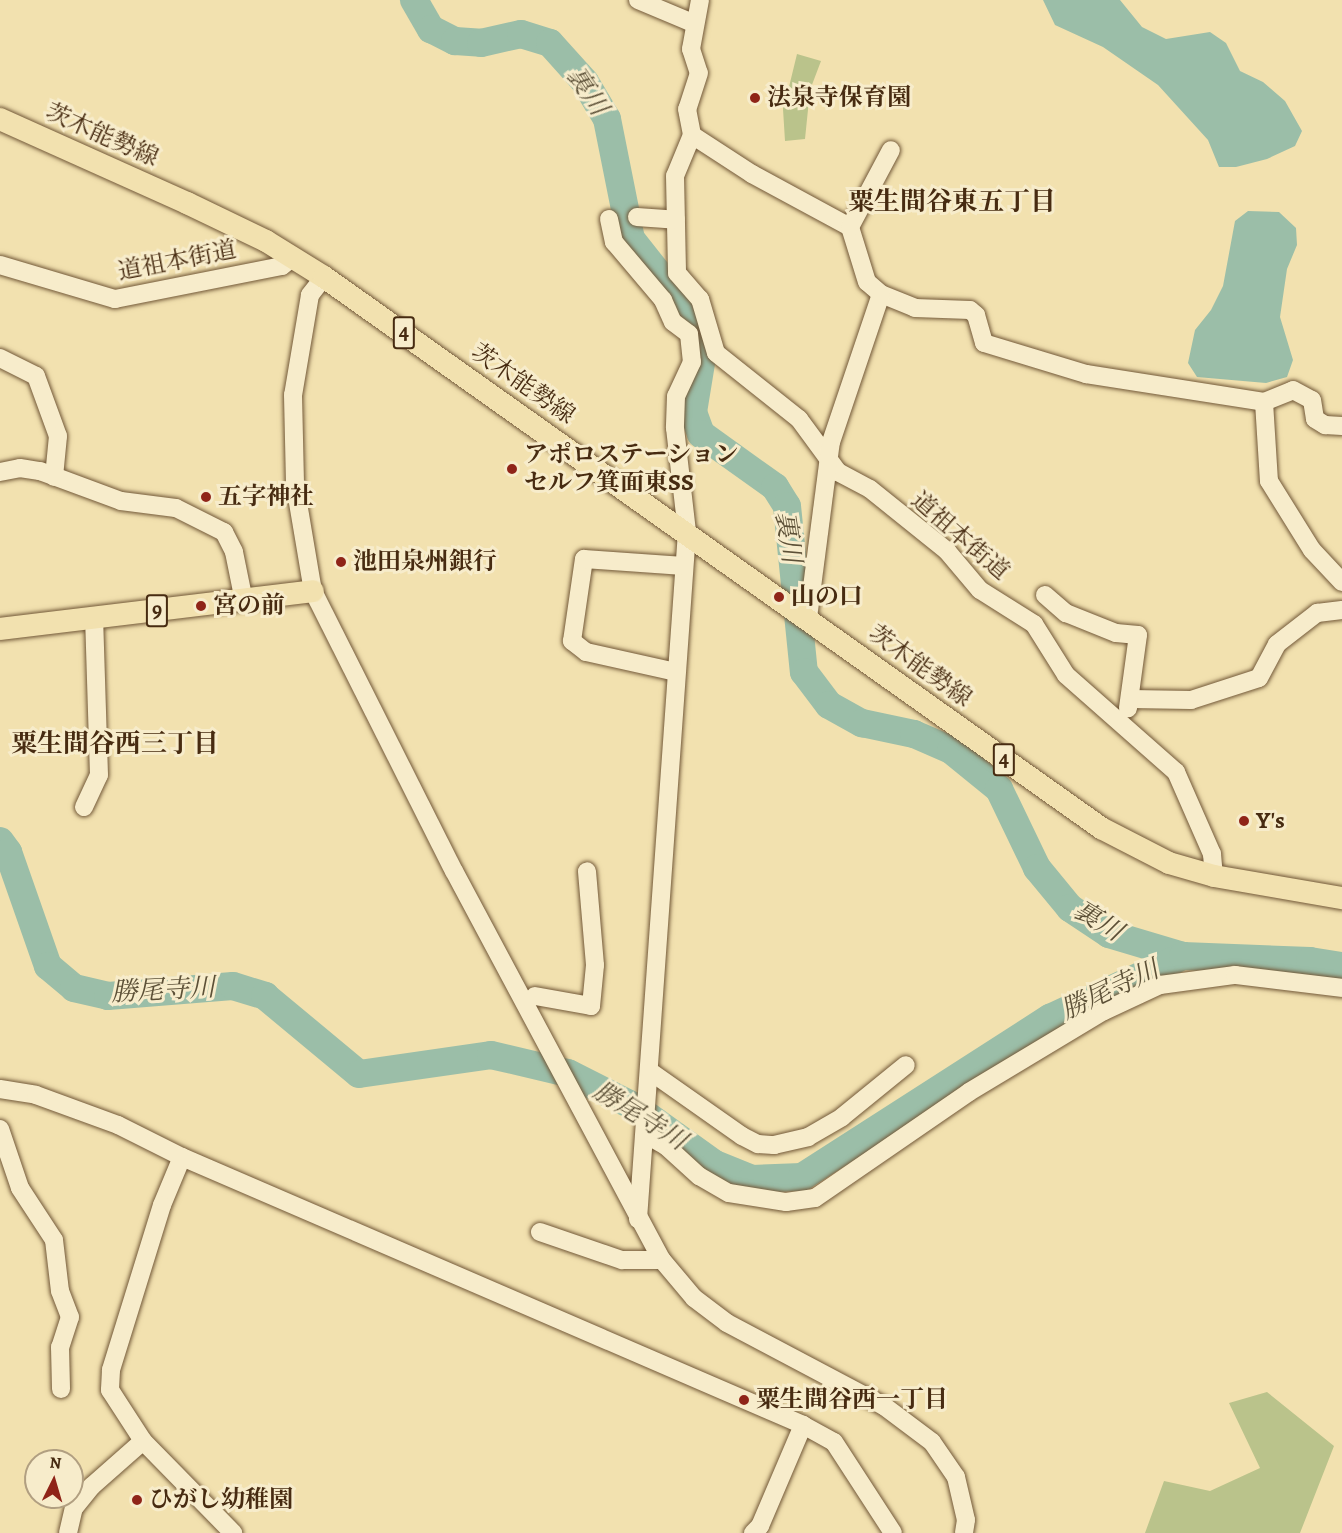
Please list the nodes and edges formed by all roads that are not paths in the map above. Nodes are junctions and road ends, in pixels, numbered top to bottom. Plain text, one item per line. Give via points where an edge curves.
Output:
1 (638, 0) edge
2 (700, 0) edge
3 (695, 24) junction
4 (0, 119) edge
5 (692, 135) junction
6 (891, 150) dead end
7 (637, 217) dead end
8 (609, 219) dead end
9 (676, 220) junction
10 (850, 227) junction
11 (293, 257) junction
12 (0, 265) edge
13 (324, 277) junction
14 (881, 294) junction
15 (708, 322) junction
16 (689, 334) junction
17 (0, 358) edge
18 (1264, 402) junction
19 (1342, 426) edge
20 (827, 460) junction
21 (0, 472) edge
22 (54, 477) junction
23 (687, 532) junction
24 (684, 566) junction
25 (1342, 582) edge
26 (313, 591) junction
27 (1045, 595) dead end
28 (244, 601) junction
29 (1342, 610) edge
30 (94, 618) junction
31 (808, 618) junction
32 (0, 629) edge
33 (676, 672) junction
34 (1131, 699) junction
35 (1122, 724) junction
36 (84, 807) dead end
37 (587, 871) dead end
38 (1214, 876) junction
39 (1342, 898) edge
40 (1342, 988) edge
41 (535, 996) dead end
42 (906, 1065) dead end
43 (651, 1072) junction
44 (0, 1089) edge
45 (0, 1129) edge
46 (645, 1134) junction
47 (182, 1157) junction
48 (638, 1219) junction
49 (540, 1232) dead end
50 (662, 1260) junction
51 (61, 1389) dead end
52 (803, 1425) junction
53 (143, 1441) junction
54 (68, 1533) edge
55 (233, 1533) edge
56 (753, 1533) edge
57 (893, 1533) edge
58 (964, 1533) edge

1 - 3 street
2 - 3 street
3 - 5 street via 691,49 699,74 687,109
4 - 11 main road, 茨木能勢線 / 4 via 187,202
5 - 9 street via 675,176
5 - 10 street via 752,174
6 - 10 street
7 - 9 street
8 - 16 street via 614,242 663,300 673,322
9 - 15 street, 道祖本街道 via 677,273 700,299
10 - 14 street via 867,282
11 - 12 street, 道祖本街道 via 282,266 115,299
11 - 13 main road, 茨木能勢線 / 4
13 - 23 main road, 茨木能勢線 / 4
13 - 26 street via 310,295 293,395 295,485
14 - 18 street via 915,308 970,310 976,315 984,342 1086,374
14 - 20 street
15 - 16 street
15 - 20 street, 道祖本街道 via 716,353 799,419
16 - 23 street via 692,362 675,396
17 - 22 street via 36,376 58,436
18 - 19 street via 1293,390 1312,400 1315,419 1325,425
18 - 25 street via 1269,481 1312,550
20 - 31 street
20 - 35 street, 道祖本街道 via 947,551 980,590 1034,624 1066,675
21 - 22 street via 20,468
22 - 28 street via 121,501 176,508 224,532 234,552
23 - 24 street
23 - 31 main road, 茨木能勢線 / 4
24 - 33 street
24 - 33 street via 584,559 572,641 586,652
26 - 28 main road, 9
26 - 48 street
27 - 34 street via 1066,613 1116,633 1138,635
28 - 30 main road, 9
29 - 34 street via 1317,613 1276,644 1259,678 1191,700
30 - 32 main road, 9
30 - 36 street via 99,775
31 - 38 main road, 茨木能勢線 / 4 via 1101,828 1169,863
33 - 43 street
34 - 35 street
35 - 38 street, 道祖本街道 via 1176,772 1212,855
37 - 41 street via 595,965 591,1006
38 - 39 main road, 茨木能勢線 / 4
40 - 46 street via 1235,975 1160,985 1104,1011 969,1092 814,1198 786,1202 729,1193 699,1176 666,1146
42 - 43 street via 842,1117 808,1137 774,1145 742,1136
43 - 46 street
44 - 47 street via 36,1095 118,1125
45 - 51 street via 20,1188 54,1240 60,1291 70,1317 60,1347
46 - 48 street
47 - 52 street
47 - 53 street via 162,1205 111,1370 110,1390
48 - 50 street
49 - 50 street via 622,1260
50 - 58 street via 694,1298 727,1323 884,1406 932,1442 956,1478 966,1520
52 - 56 street via 760,1526
52 - 57 street via 834,1442
53 - 54 street via 74,1508
53 - 55 street

